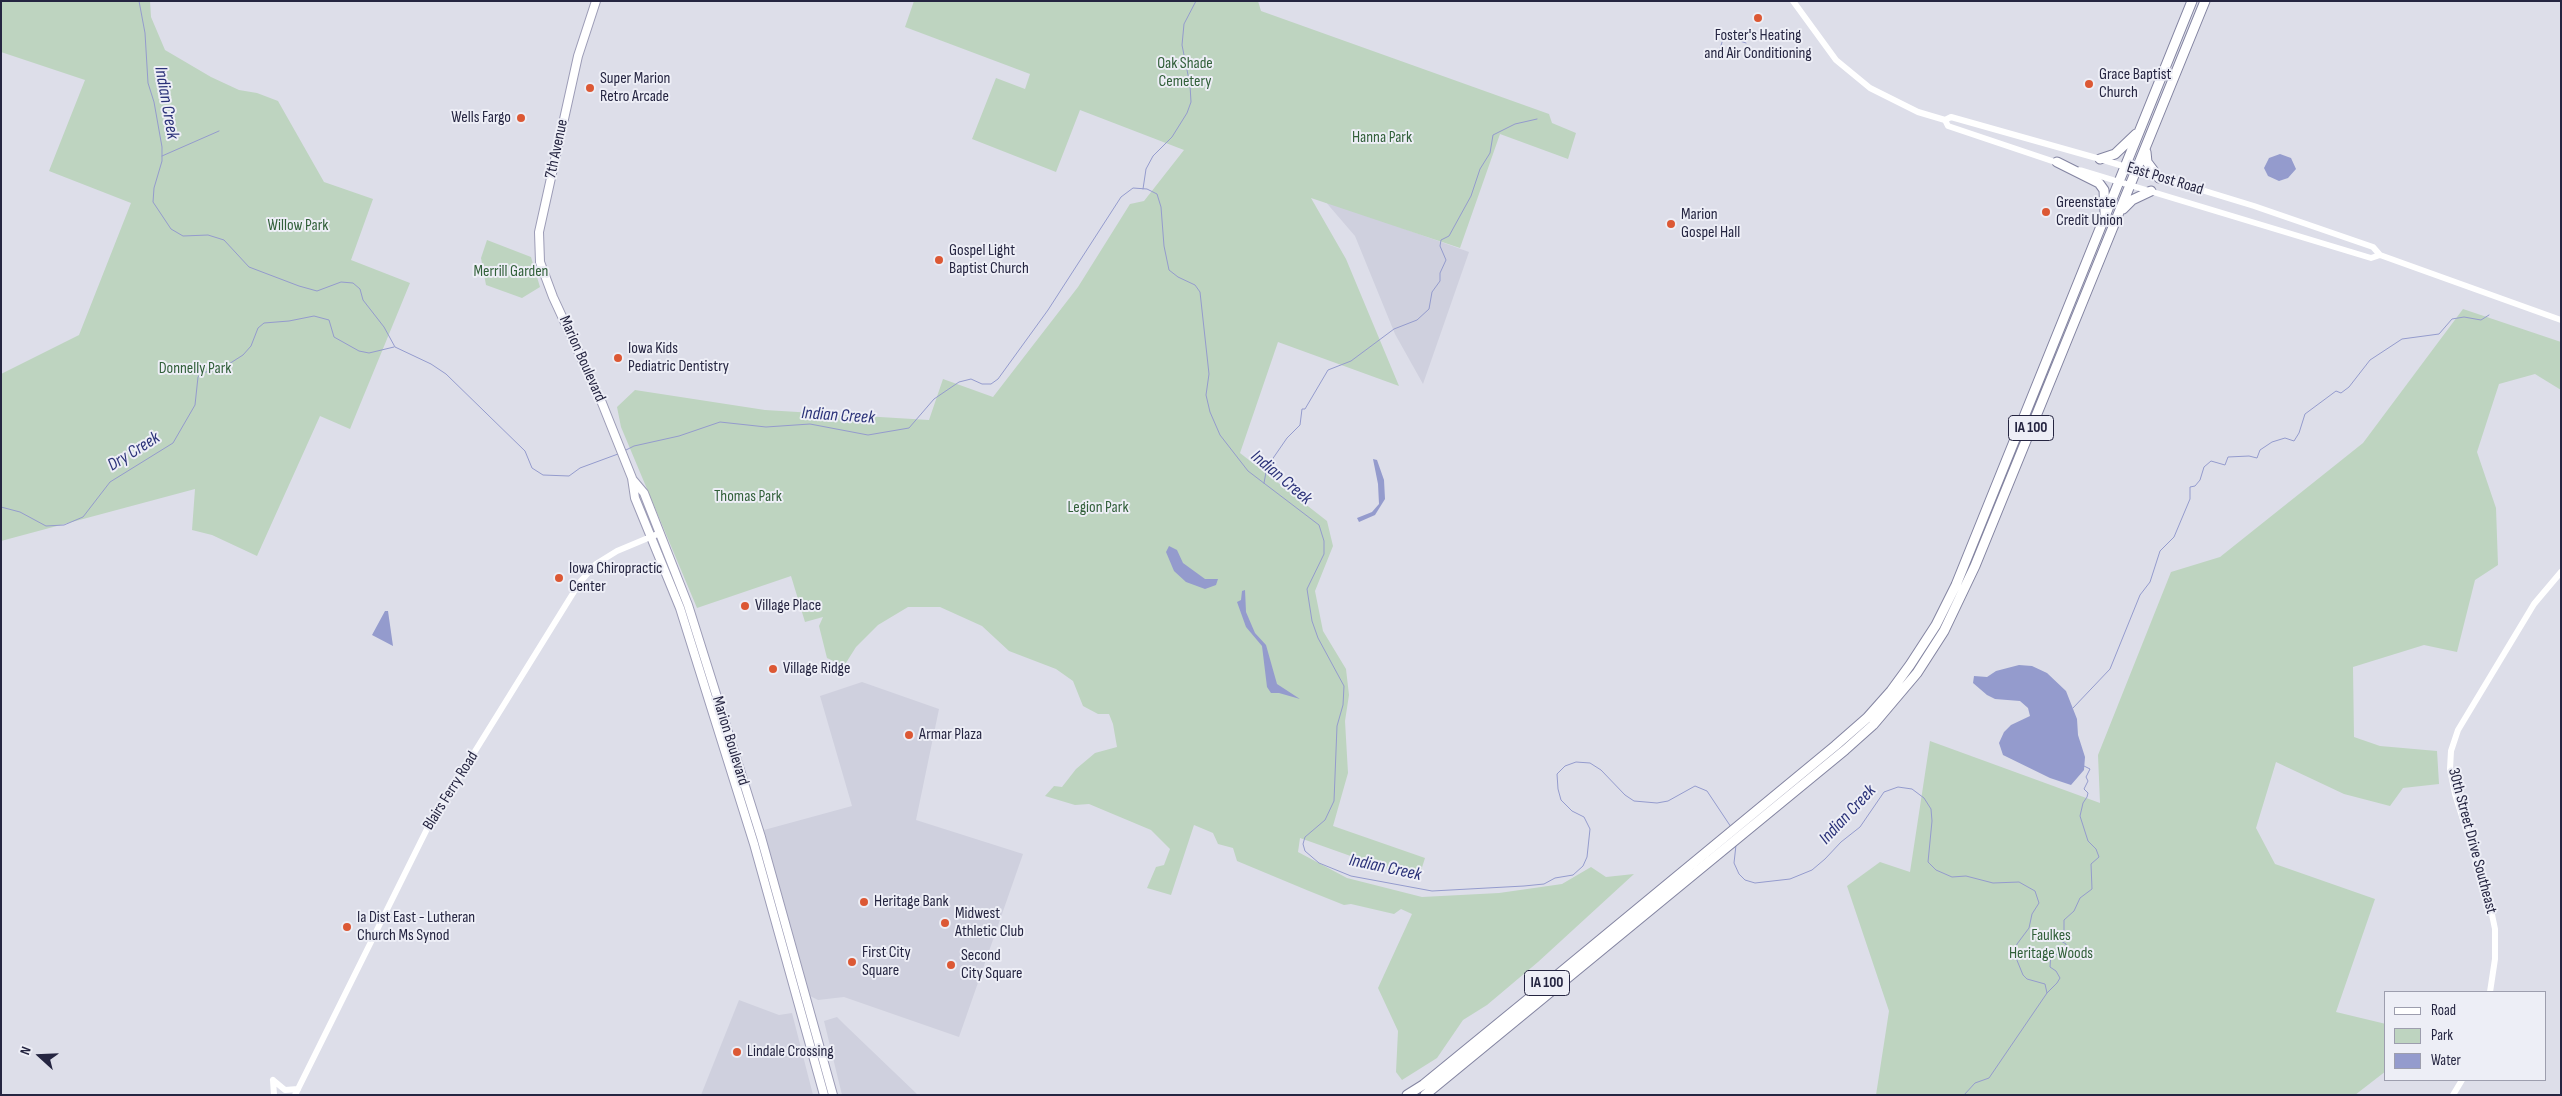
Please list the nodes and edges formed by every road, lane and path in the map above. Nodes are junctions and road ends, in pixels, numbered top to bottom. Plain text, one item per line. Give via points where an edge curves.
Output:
1 (596, 1) edge
2 (1793, 1) edge
3 (2192, 1) edge
4 (2205, 1) edge
5 (1945, 120) junction
6 (2141, 129) junction
7 (2146, 147) junction
8 (2100, 159) junction
9 (2057, 162) junction
10 (2126, 167) junction
11 (2137, 171) junction
12 (2159, 178) junction
13 (2120, 182) junction
14 (2131, 185) junction
15 (2151, 191) junction
16 (2120, 213) junction
17 (2105, 220) junction
18 (2380, 255) junction
19 (553, 297) joint
20 (2561, 320) edge
21 (656, 534) junction
22 (2561, 572) edge
23 (2490, 991) edge
24 (2461, 1081) edge
25 (297, 1092) edge
26 (274, 1095) edge
27 (824, 1095) edge
28 (833, 1095) edge
29 (1407, 1095) edge
30 (1425, 1095) edge
31 (2453, 1095) edge

1 - 19 main road, 7th Avenue via 578,56 539,232 540,262
2 - 5 main road, East Post Road via 1824,45 1870,88
3 - 6 highway, IA 100
4 - 7 highway, IA 100
5 - 8 main road, East Post Road via 1951,117
5 - 9 main road, East Post Road via 1948,126
6 - 8 highway via 2109,158
6 - 10 highway, IA 100
7 - 11 highway, IA 100
7 - 12 highway via 2147,162
8 - 10 main road, East Post Road
9 - 13 main road, East Post Road
9 - 17 highway via 2099,183 2104,190
10 - 11 main road, East Post Road
10 - 13 highway, IA 100
11 - 12 main road, East Post Road
11 - 14 highway, IA 100
12 - 18 main road, East Post Road via 2314,226 2373,247
13 - 14 main road, East Post Road
13 - 17 highway, IA 100
14 - 15 main road, East Post Road
14 - 16 highway, IA 100
15 - 16 highway via 2132,200
15 - 18 main road, East Post Road via 2371,258
16 - 30 highway, IA 100 via 1975,566 1944,631 1917,673 1873,725 1780,805
17 - 29 highway, IA 100 via 1956,585 1936,625 1891,691 1867,718 1774,797
18 - 20 main road, East Post Road
19 - 21 main road, Marion Boulevard via 632,478 635,498
21 - 25 main road, Blairs Ferry Road via 616,551 596,564 580,582 428,827
21 - 27 main road, Marion Boulevard via 753,840
21 - 28 main road, Marion Boulevard via 688,606 761,837
22 - 23 main road, 30th Street Drive Southeast via 2534,604 2458,730 2451,751 2450,769 2455,794 2495,929
24 - 31 main road
25 - 26 main road via 286,1090 272,1080

